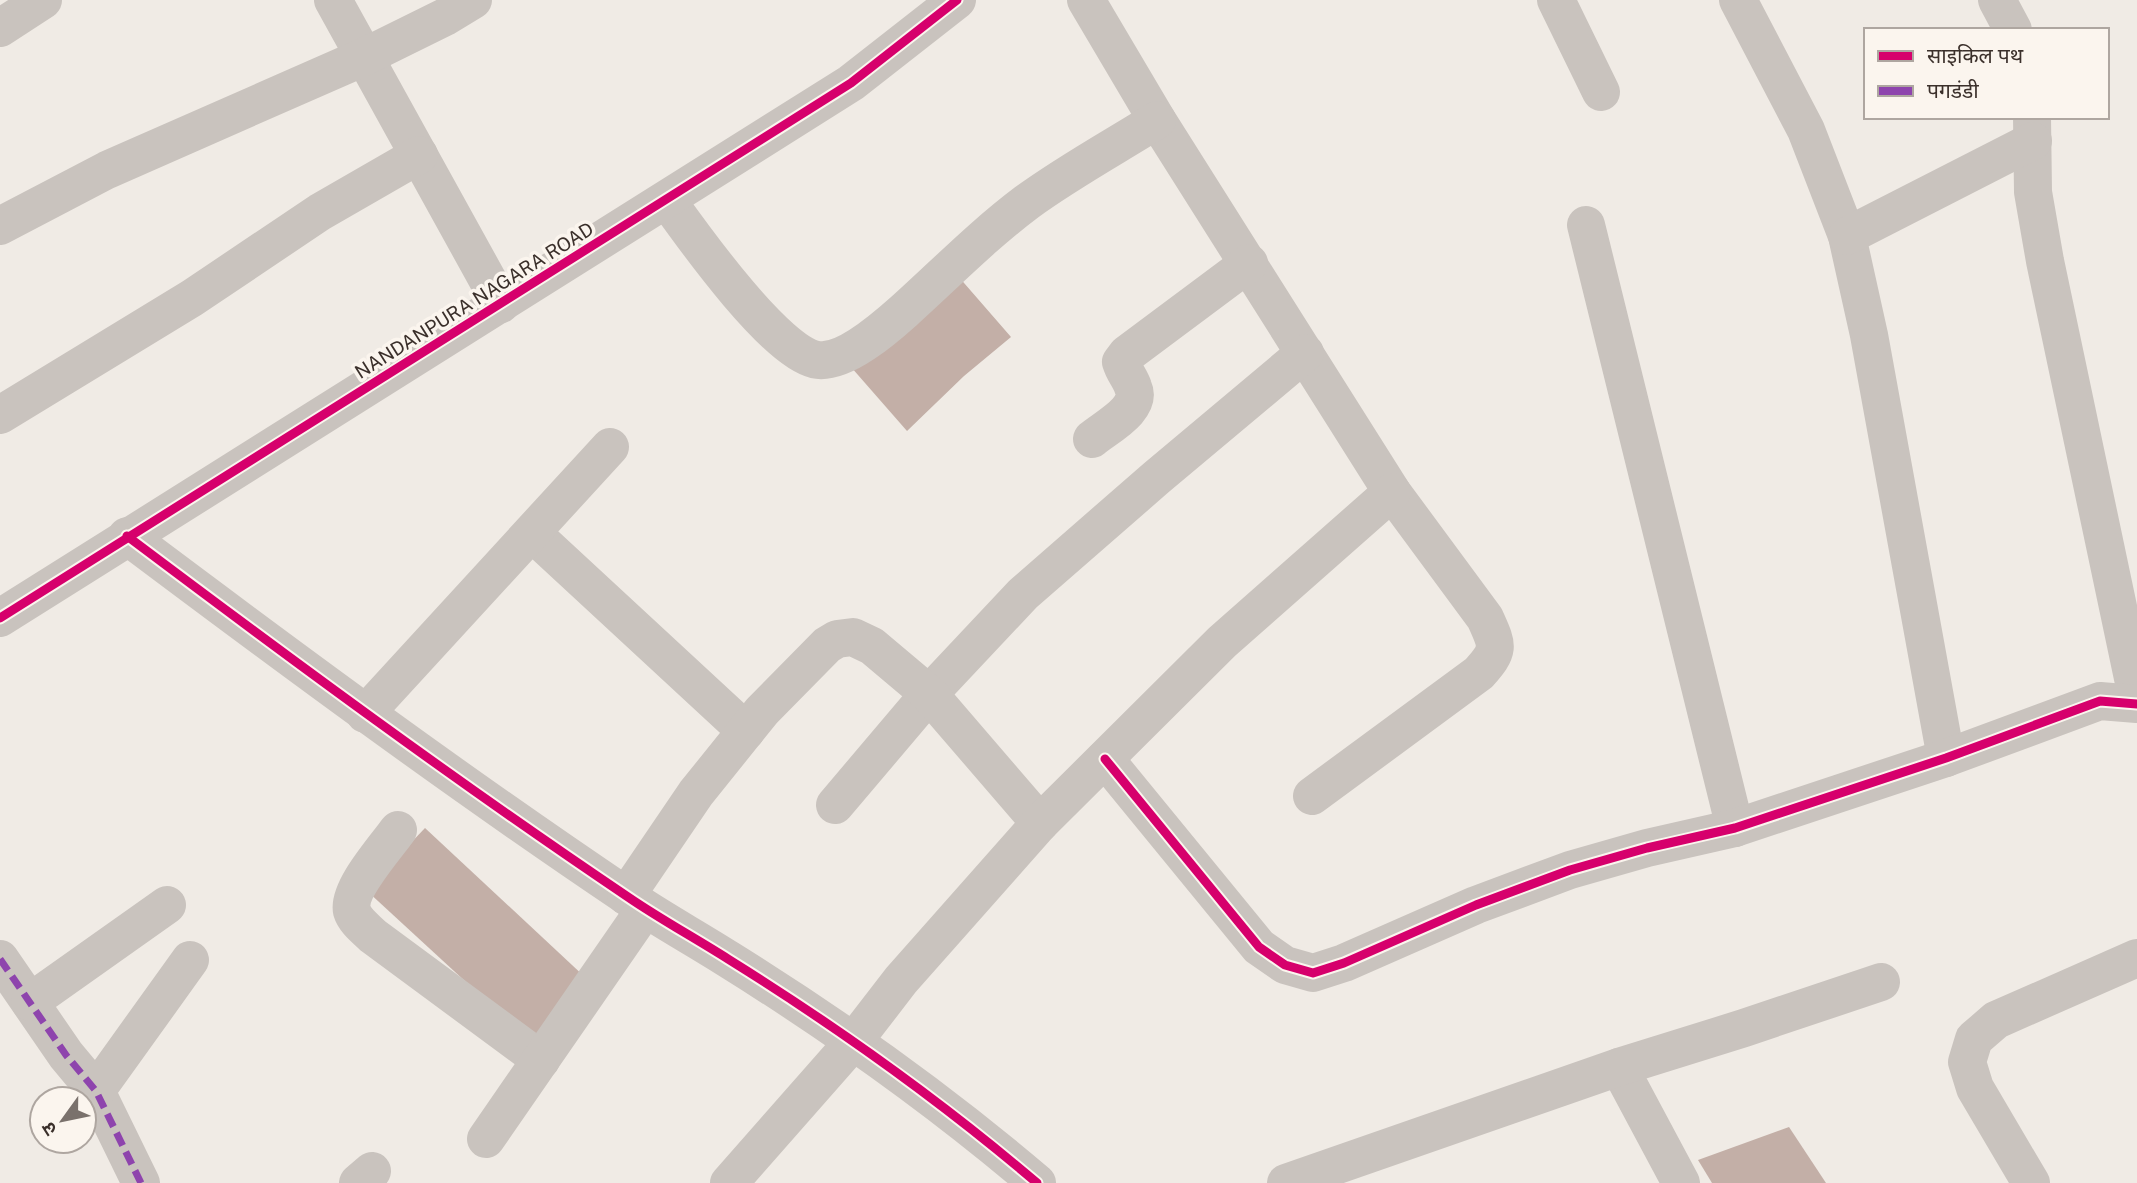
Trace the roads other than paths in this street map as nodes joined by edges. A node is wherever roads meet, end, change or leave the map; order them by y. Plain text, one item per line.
1 (43, 0) edge
2 (333, 0) edge
3 (473, 0) edge
4 (957, 0) edge
5 (1086, 0) edge
6 (1556, 0) edge
7 (1738, 0) edge
8 (1997, 0) edge
9 (1, 25) edge
10 (2012, 28) edge
11 (364, 57) junction
12 (1601, 92) dead end
13 (1157, 120) junction
14 (2032, 129) edge
15 (419, 155) junction
16 (667, 200) junction
17 (1586, 225) dead end
18 (0, 226) edge
19 (1847, 236) junction
20 (1248, 264) junction
21 (501, 304) junction
22 (1305, 354) junction
23 (0, 415) edge
24 (1092, 439) dead end
25 (610, 447) dead end
26 (1392, 492) junction
27 (532, 533) junction
28 (127, 536) junction
29 (0, 618) edge
30 (929, 694) junction
31 (2137, 696) edge
32 (2137, 704) edge
33 (365, 714) junction
34 (746, 731) junction
35 (1946, 758) junction
36 (1105, 759) junction
37 (1312, 796) dead end
38 (835, 805) dead end
39 (1040, 823) junction
40 (1735, 828) junction
41 (398, 830) dead end
42 (636, 903) junction
43 (166, 905) dead end
44 (2137, 958) edge
45 (0, 959) edge
46 (190, 960) dead end
47 (1881, 982) dead end
48 (30, 1002) junction
49 (854, 1041) junction
50 (541, 1060) junction
51 (1619, 1067) junction
52 (91, 1085) edge
53 (98, 1088) edge
54 (98, 1095) edge
55 (486, 1139) dead end
56 (1016, 1176) edge
57 (2020, 1180) edge
58 (141, 1183) edge
59 (729, 1183) edge
60 (1286, 1183) edge
61 (1681, 1183) edge

1 - 9 street
2 - 11 street
3 - 11 street
4 - 16 street, NANDANPURA NAGARA ROAD
5 - 13 street
6 - 12 street
7 - 19 street
8 - 10 street
11 - 15 street
11 - 18 street
13 - 16 street
13 - 20 street
14 - 19 street
14 - 31 street
15 - 21 street
15 - 23 street
16 - 21 street, NANDANPURA NAGARA ROAD
17 - 40 street
19 - 35 street
20 - 22 street
20 - 24 street
21 - 28 street, NANDANPURA NAGARA ROAD
22 - 26 street
22 - 30 street
25 - 27 street
26 - 36 street
26 - 37 street
27 - 33 street
27 - 34 street
28 - 29 street, NANDANPURA NAGARA ROAD
28 - 33 street
30 - 34 street
30 - 38 street
30 - 39 street
32 - 35 street
33 - 42 street
34 - 42 street
35 - 40 street
36 - 39 street
36 - 40 street
39 - 49 street
41 - 50 street
42 - 49 street
42 - 50 street
43 - 48 street
44 - 57 street
45 - 48 street
46 - 53 street
47 - 51 street
48 - 52 street
49 - 56 street
49 - 59 street
50 - 55 street
51 - 60 street
51 - 61 street
54 - 58 street

